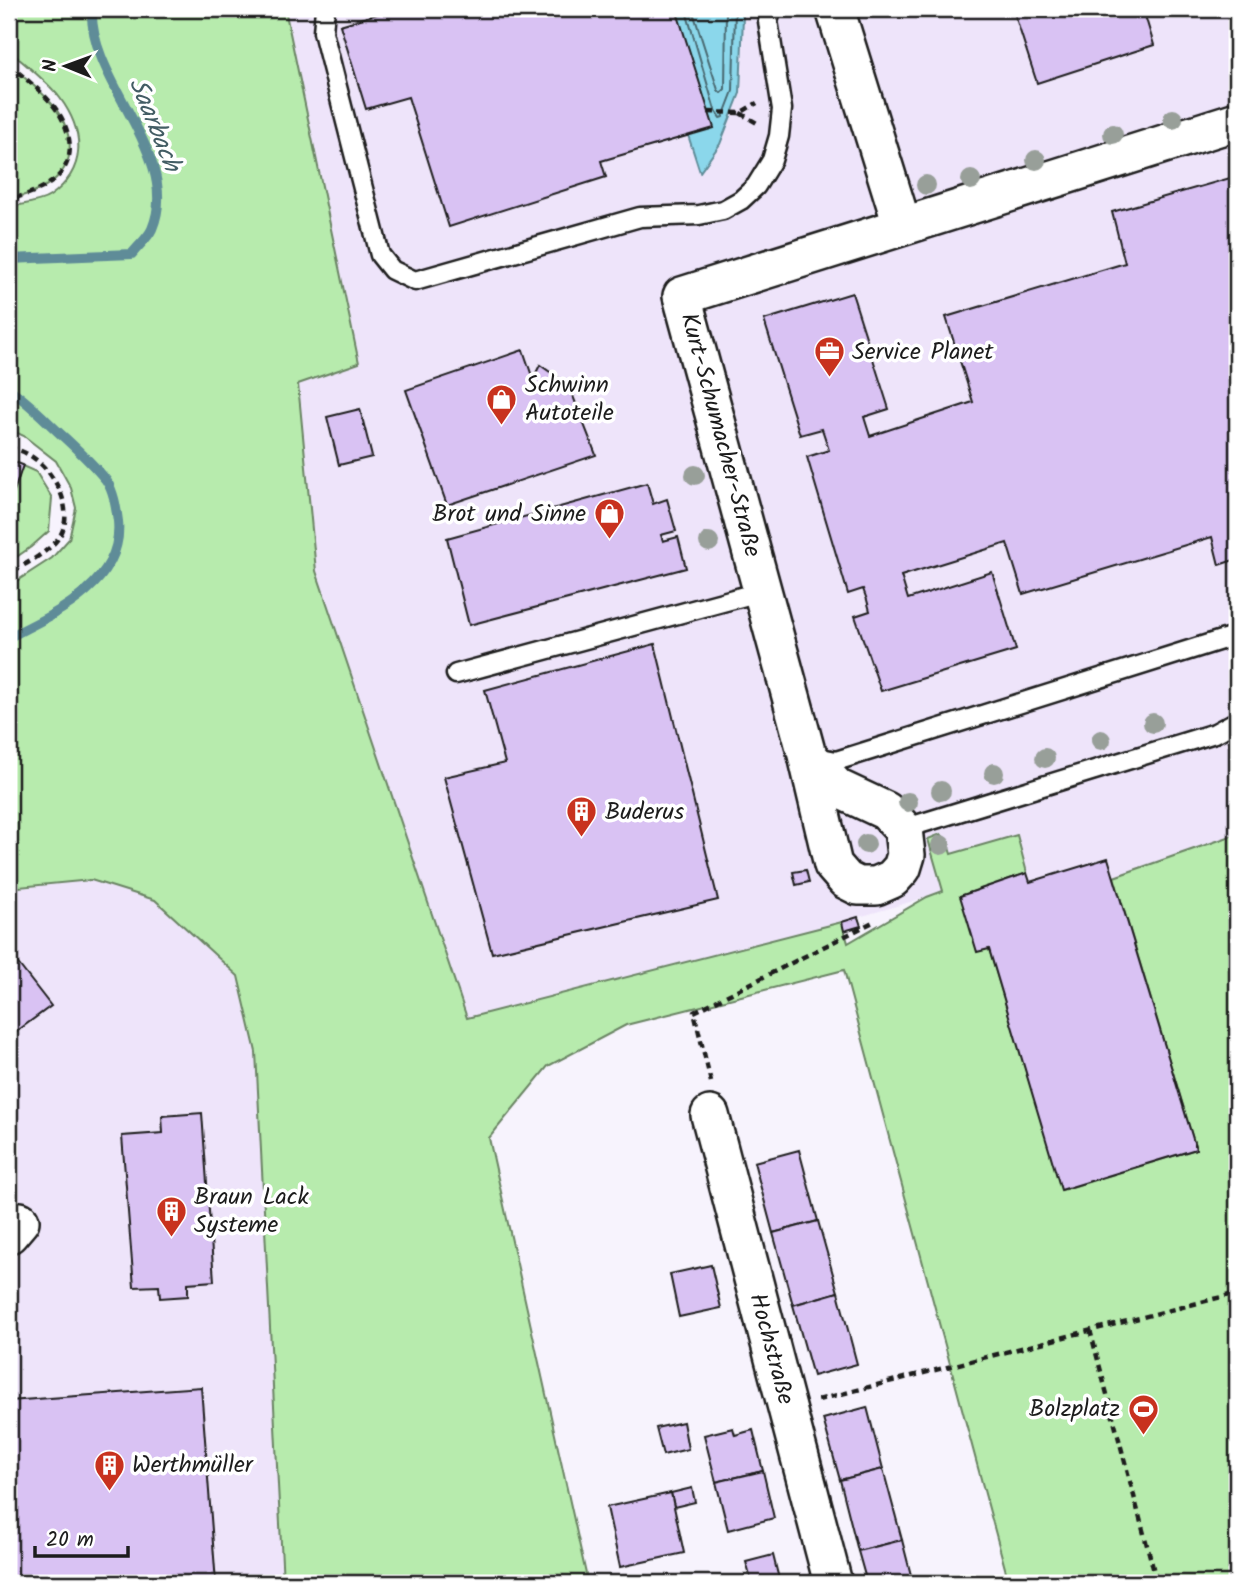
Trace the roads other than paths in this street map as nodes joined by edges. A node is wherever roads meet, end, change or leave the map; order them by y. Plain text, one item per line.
1 (326, 9) edge
2 (772, 9) edge
3 (835, 9) edge
4 (1237, 121) edge
5 (902, 225) junction
6 (762, 591) junction
7 (1237, 635) edge
8 (456, 674) dead end
9 (1237, 721) edge
10 (1215, 733) junction
11 (1237, 737) edge
12 (807, 755) junction
13 (903, 829) junction
14 (710, 1115) road end
15 (833, 1583) edge

1 - 2 lane
3 - 5 street
4 - 5 street, Kurt-Schumacher-Straße
5 - 6 street, Kurt-Schumacher-Straße
6 - 8 lane
6 - 12 street, Kurt-Schumacher-Straße
7 - 12 lane
9 - 10 lane
10 - 11 lane
10 - 13 lane
12 - 13 street, Kurt-Schumacher-Straße
12 - 13 street, Kurt-Schumacher-Straße
14 - 15 street, Hochstraße

